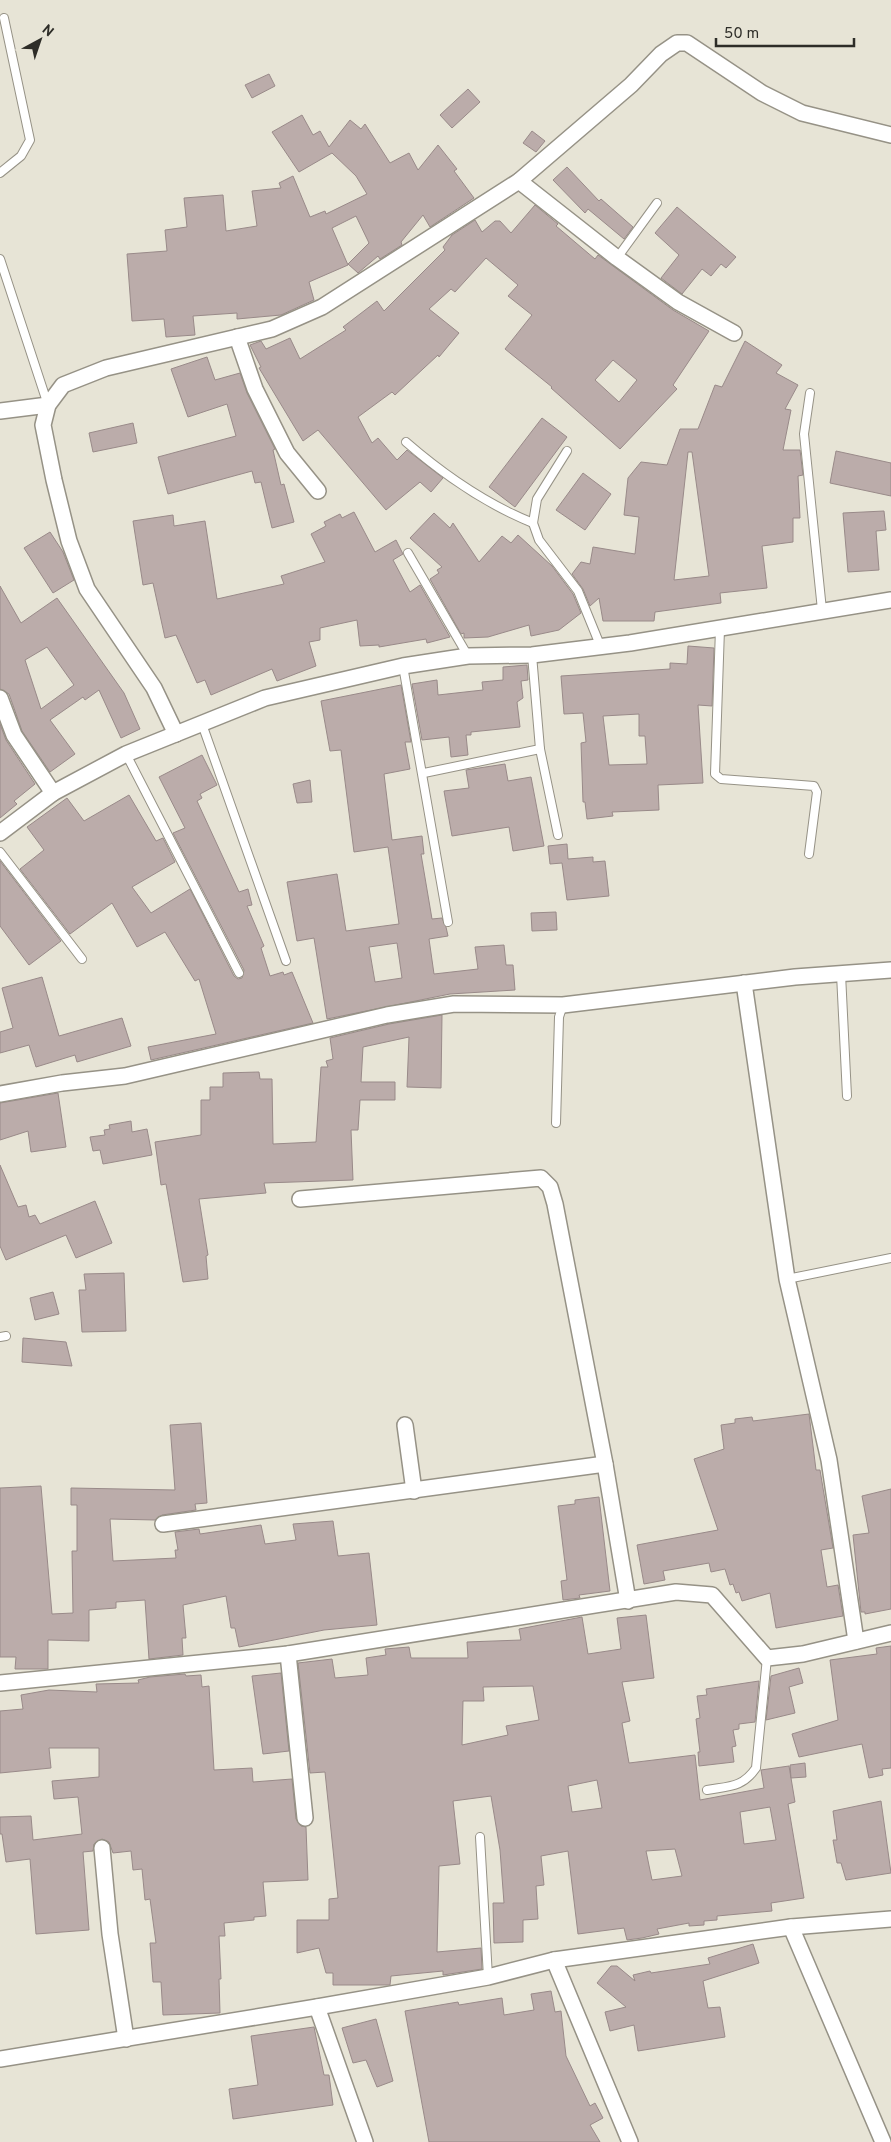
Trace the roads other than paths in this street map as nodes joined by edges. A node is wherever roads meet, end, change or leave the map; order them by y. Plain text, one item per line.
1 (4, 18) dead end
2 (891, 135) edge
3 (0, 172) edge
4 (519, 181) junction
5 (657, 203) dead end
6 (616, 258) junction
7 (0, 259) edge
8 (734, 333) dead end
9 (236, 337) junction
10 (810, 393) dead end
11 (48, 405) junction
12 (0, 411) edge
13 (406, 442) dead end
14 (567, 451) dead end
15 (318, 491) dead end
16 (533, 523) junction
17 (408, 553) dead end
18 (891, 600) edge
19 (822, 610) junction
20 (720, 629) junction
21 (600, 645) junction
22 (532, 655) junction
23 (468, 656) junction
24 (403, 666) junction
25 (0, 698) edge
26 (202, 724) junction
27 (176, 734) junction
28 (540, 749) junction
29 (126, 754) junction
30 (424, 773) junction
31 (53, 793) junction
32 (0, 833) edge
33 (558, 835) dead end
34 (0, 852) edge
35 (809, 854) dead end
36 (448, 922) dead end
37 (82, 959) dead end
38 (286, 961) dead end
39 (891, 970) edge
40 (238, 973) dead end
41 (841, 974) junction
42 (744, 983) junction
43 (563, 1005) junction
44 (0, 1094) edge
45 (847, 1096) dead end
46 (556, 1123) dead end
47 (300, 1199) dead end
48 (891, 1258) edge
49 (787, 1279) junction
50 (404, 1425) dead end
51 (605, 1464) junction
52 (414, 1491) junction
53 (163, 1524) dead end
54 (628, 1601) junction
55 (891, 1633) edge
56 (856, 1641) junction
57 (288, 1654) junction
58 (767, 1658) junction
59 (0, 1683) edge
60 (707, 1790) dead end
61 (305, 1818) dead end
62 (480, 1837) dead end
63 (102, 1848) dead end
64 (891, 1919) edge
65 (790, 1927) junction
66 (554, 1960) junction
67 (488, 1977) junction
68 (317, 2007) junction
69 (126, 2039) junction
70 (0, 2058) edge
71 (365, 2142) edge
72 (630, 2142) edge
73 (883, 2142) edge

1 - 3 lane
2 - 4 street
4 - 6 street
4 - 9 street
5 - 6 lane
6 - 8 street
7 - 11 lane
9 - 11 street
9 - 15 street
10 - 19 lane
11 - 12 street
11 - 27 street
13 - 16 lane
14 - 16 lane
16 - 21 lane
17 - 23 lane
18 - 19 street
19 - 20 street
20 - 21 street
20 - 35 lane
21 - 22 street
22 - 23 street
22 - 28 lane
23 - 24 street
24 - 26 street
24 - 30 lane
25 - 31 street
26 - 27 street
26 - 38 lane
27 - 29 street
28 - 30 lane
28 - 33 lane
29 - 31 street
29 - 40 lane
30 - 36 lane
31 - 32 street
34 - 37 lane
39 - 41 street
41 - 42 street
41 - 45 lane
42 - 43 street
42 - 49 street
43 - 44 street
43 - 46 lane
47 - 51 street
48 - 49 lane
49 - 56 street
50 - 52 street
51 - 52 street
51 - 54 street
52 - 53 street
54 - 57 street
54 - 58 street
55 - 56 street
56 - 58 street
57 - 59 street
57 - 61 street
58 - 60 lane
62 - 67 lane
63 - 69 street
64 - 65 street
65 - 66 street
65 - 73 street
66 - 67 street
66 - 72 street
67 - 68 street
68 - 69 street
68 - 71 street
69 - 70 street

